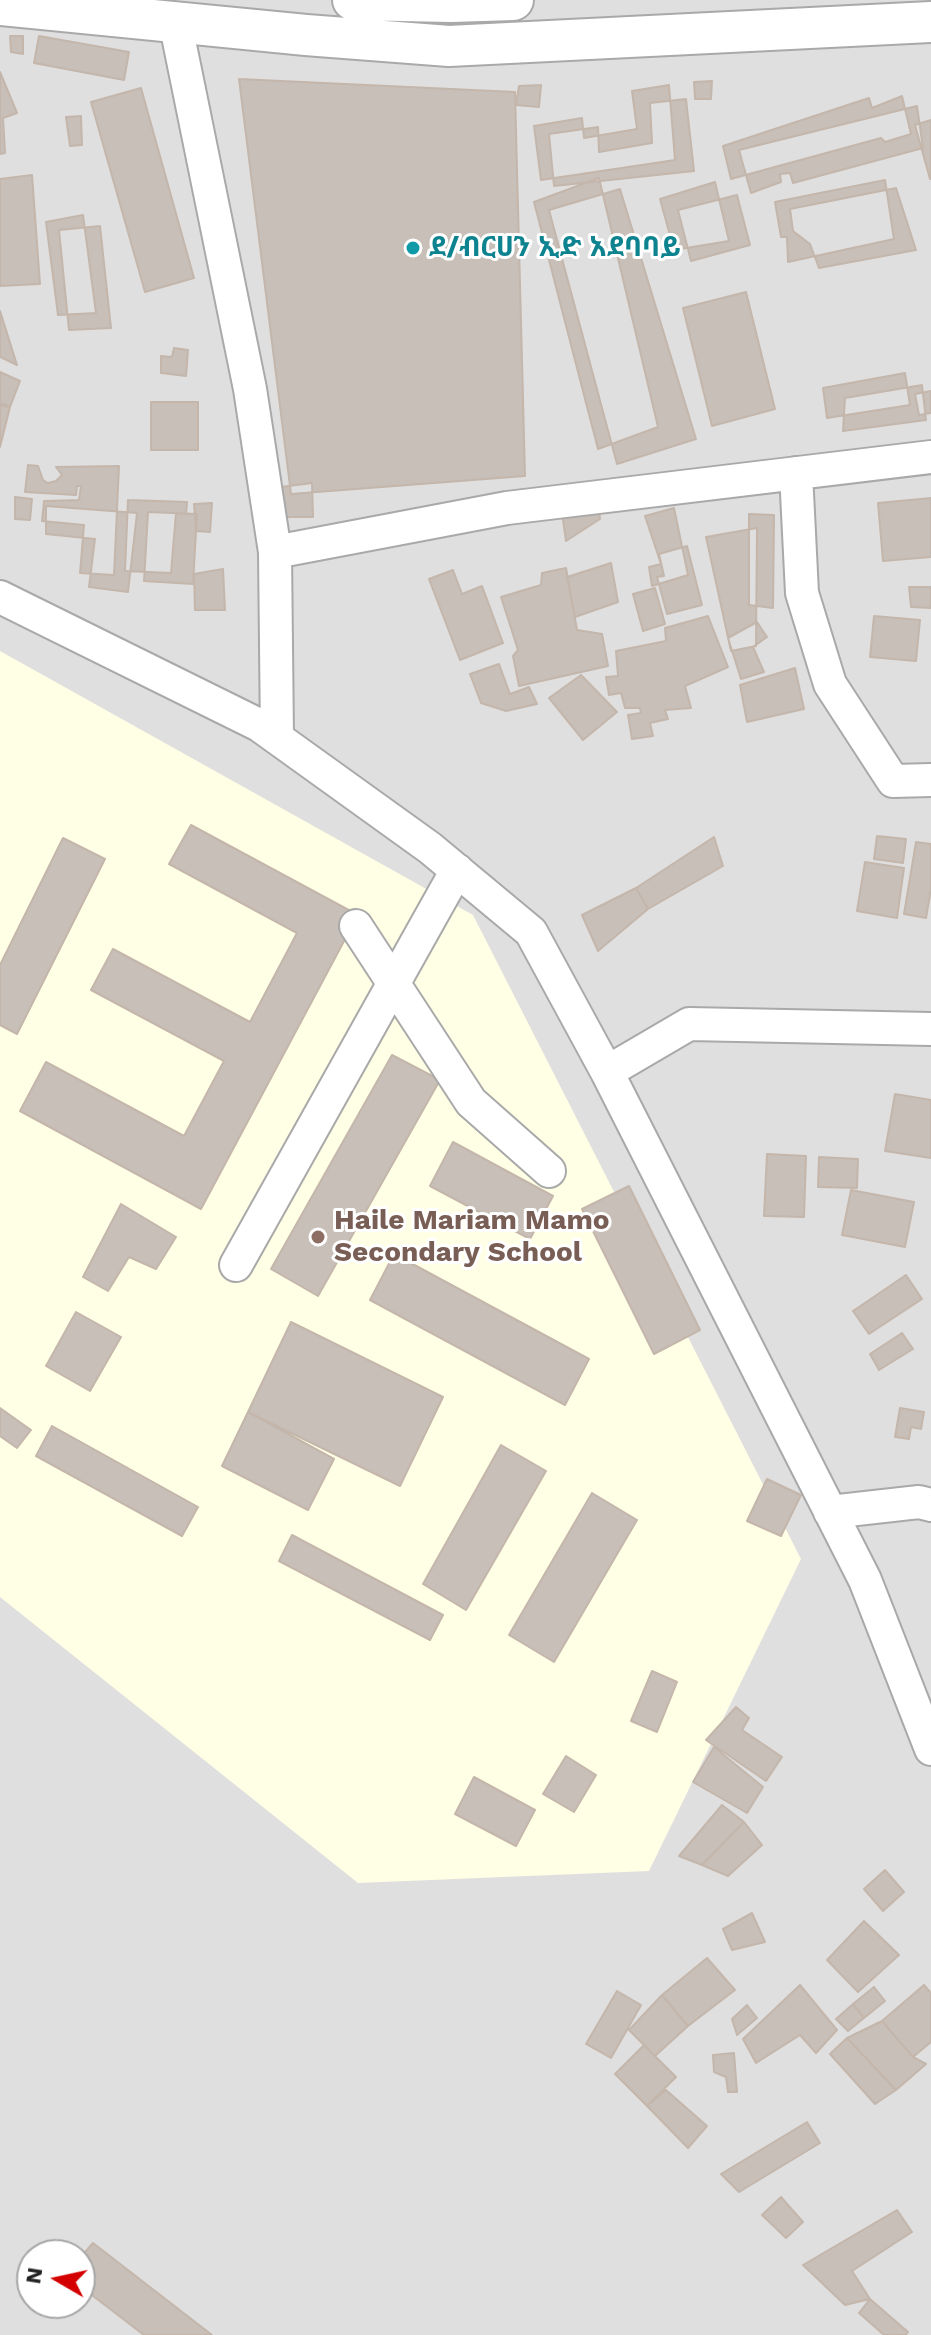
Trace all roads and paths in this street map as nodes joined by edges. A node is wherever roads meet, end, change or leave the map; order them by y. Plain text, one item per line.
1 (353, 0) edge
2 (513, 0) edge
3 (0, 5) edge
4 (175, 21) junction
5 (931, 22) edge
6 (931, 457) edge
7 (796, 473) junction
8 (275, 552) junction
9 (0, 597) edge
10 (277, 738) junction
11 (931, 780) edge
12 (457, 870) junction
13 (356, 926) dead end
14 (394, 984) junction
15 (931, 1029) edge
16 (607, 1072) junction
17 (549, 1171) dead end
18 (236, 1265) dead end
19 (931, 1505) edge
20 (830, 1512) junction
21 (931, 1749) edge

1 - 2 street
3 - 4 street
4 - 5 street
4 - 8 street
6 - 7 street
7 - 8 street
7 - 11 street
8 - 10 street
9 - 10 street
10 - 12 street
12 - 14 street
12 - 16 street
13 - 14 street
14 - 17 street
14 - 18 street
15 - 16 street
16 - 20 street
19 - 20 street
20 - 21 street

